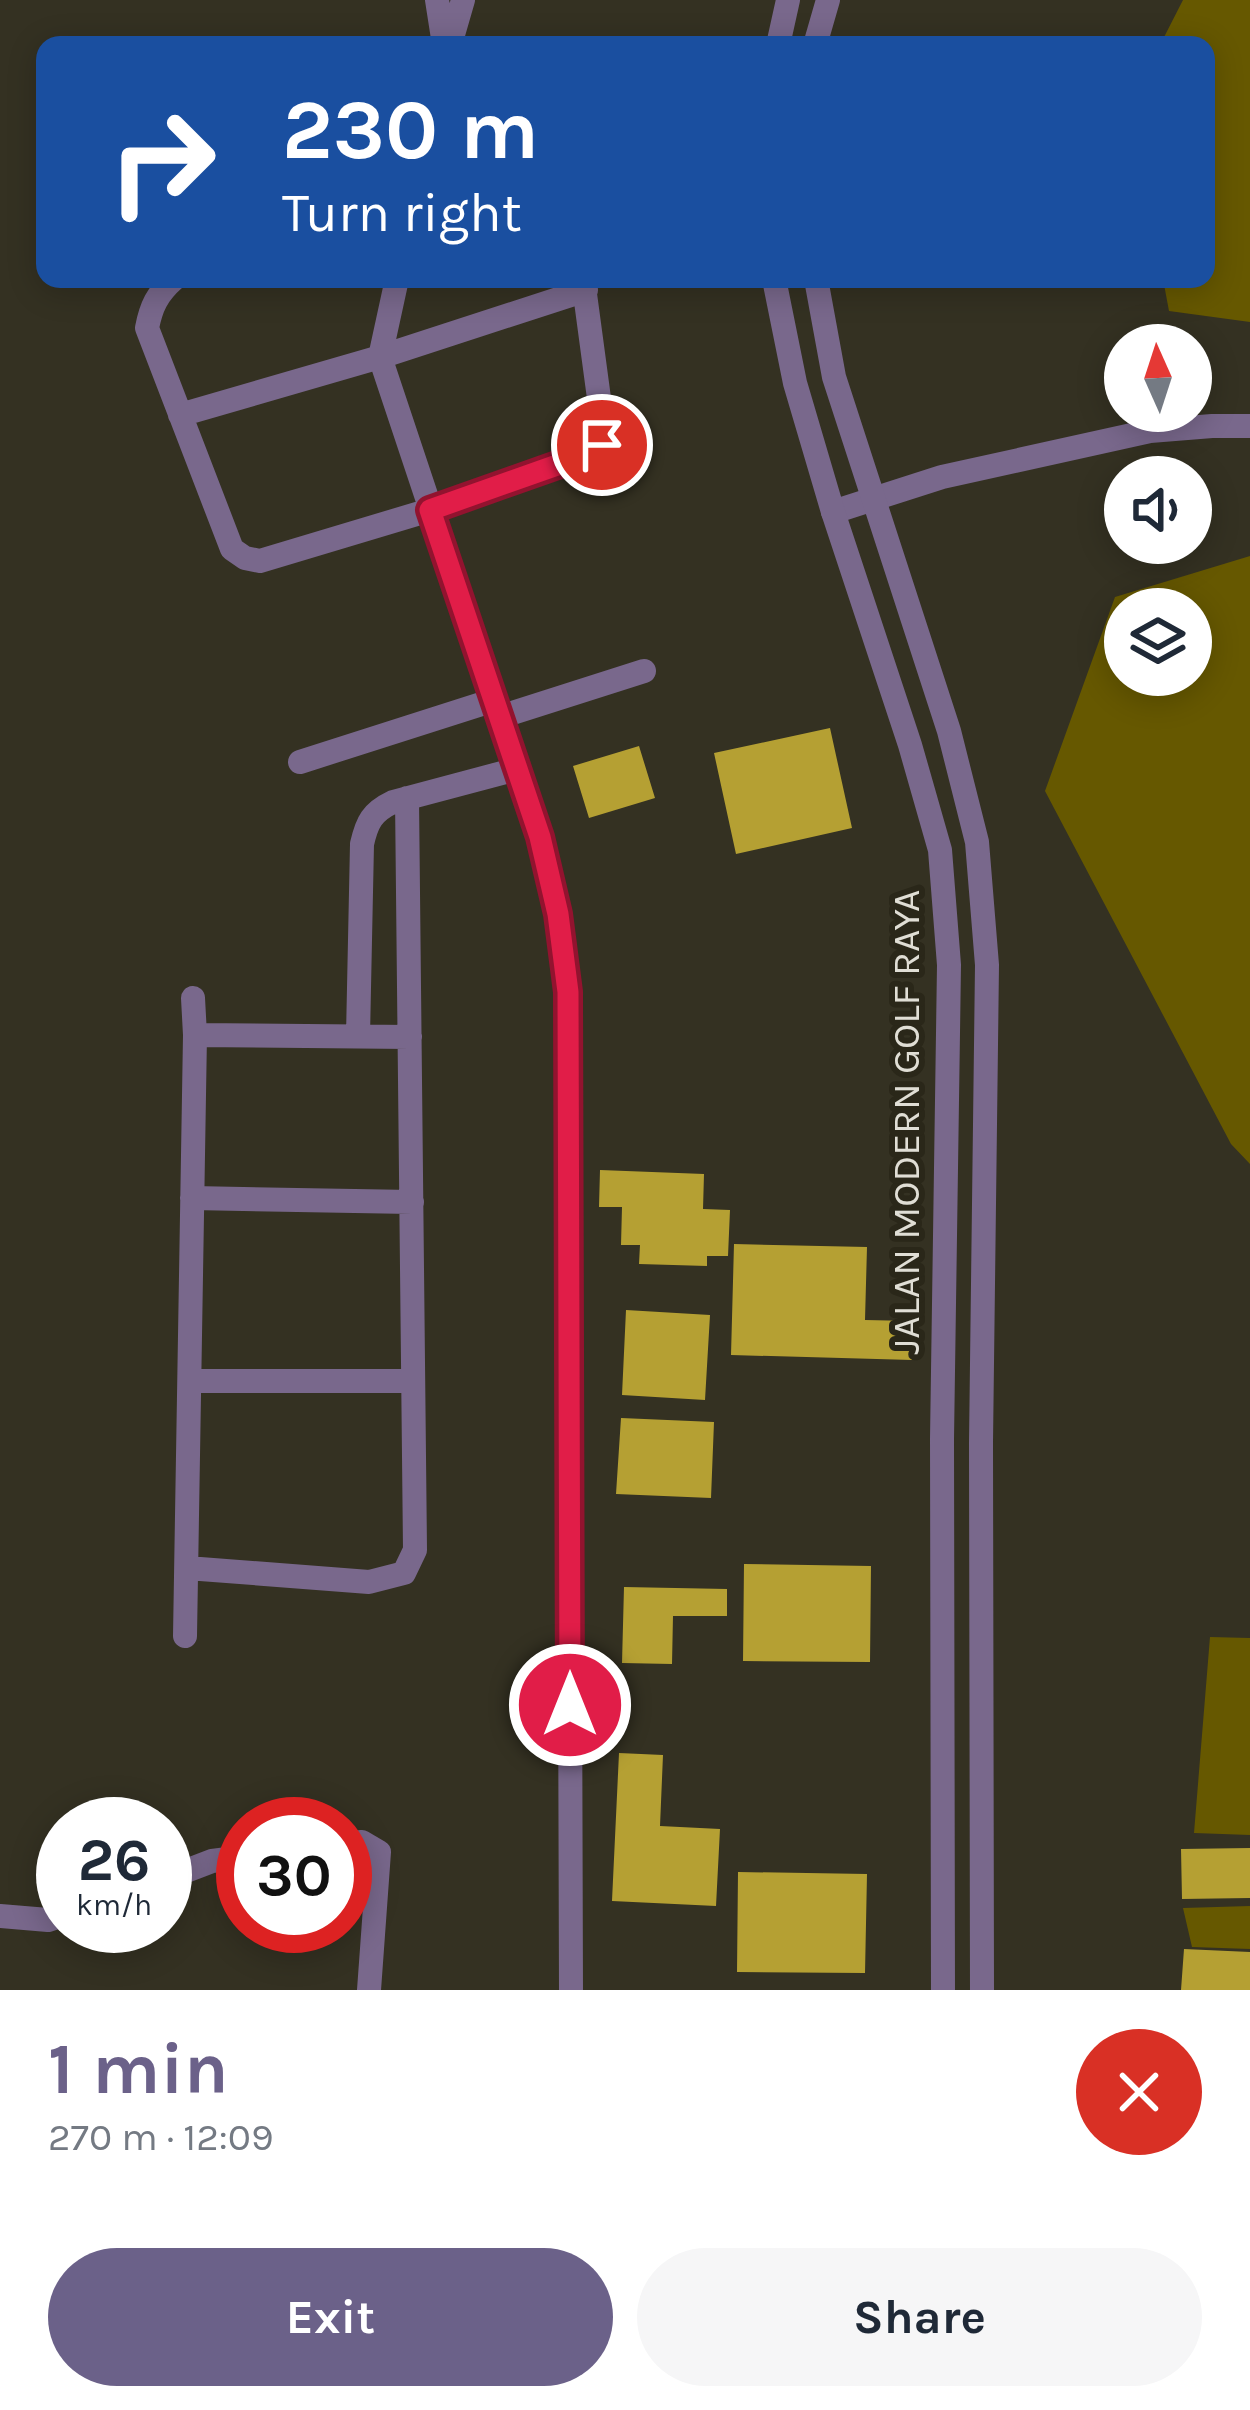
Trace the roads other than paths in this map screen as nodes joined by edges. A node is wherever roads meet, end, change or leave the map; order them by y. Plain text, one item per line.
1 (437, 0) edge
2 (463, 0) edge
3 (788, 0) edge
4 (828, 0) edge
5 (445, 36) edge
6 (450, 36) edge
7 (780, 36) edge
8 (818, 36) edge
9 (163, 288) edge
10 (396, 288) edge
11 (576, 288) edge
12 (584, 288) edge
13 (776, 288) edge
14 (818, 288) edge
15 (380, 357) junction
16 (180, 415) junction
17 (1250, 426) edge
18 (873, 498) junction
19 (430, 510) junction
20 (832, 512) junction
21 (644, 670) dead end
22 (497, 708) junction
23 (300, 762) dead end
24 (518, 769) junction
25 (407, 798) junction
26 (193, 998) dead end
27 (194, 1035) junction
28 (358, 1036) junction
29 (410, 1036) junction
30 (192, 1198) junction
31 (412, 1202) junction
32 (191, 1381) junction
33 (412, 1381) junction
34 (187, 1568) junction
35 (185, 1636) dead end
36 (372, 1848) edge
37 (0, 1916) edge
38 (36, 1919) edge
39 (372, 1949) edge
40 (372, 1953) edge
41 (369, 1990) edge
42 (571, 1990) edge
43 (943, 1990) edge
44 (982, 1990) edge

1 - 5 street
2 - 6 street
3 - 7 street
4 - 8 street
9 - 16 street
10 - 15 street
11 - 15 street
12 - 19 street
13 - 20 street, JALAN MODERN GOLF RAYA
14 - 18 street, JALAN MODERN GOLF RAYA
15 - 16 street
15 - 19 street
16 - 19 street
17 - 18 street
18 - 20 street
18 - 44 street, JALAN MODERN GOLF RAYA
19 - 22 street
20 - 43 street, JALAN MODERN GOLF RAYA
21 - 22 street
22 - 23 street
22 - 24 street
24 - 25 street
24 - 42 street
25 - 28 street
25 - 29 street
26 - 27 street
27 - 28 street
27 - 30 street
28 - 29 street
29 - 31 street
30 - 31 street
30 - 32 street
31 - 33 street
32 - 33 street
32 - 34 street
33 - 34 street
34 - 35 street
36 - 39 street
37 - 38 street
40 - 41 street

